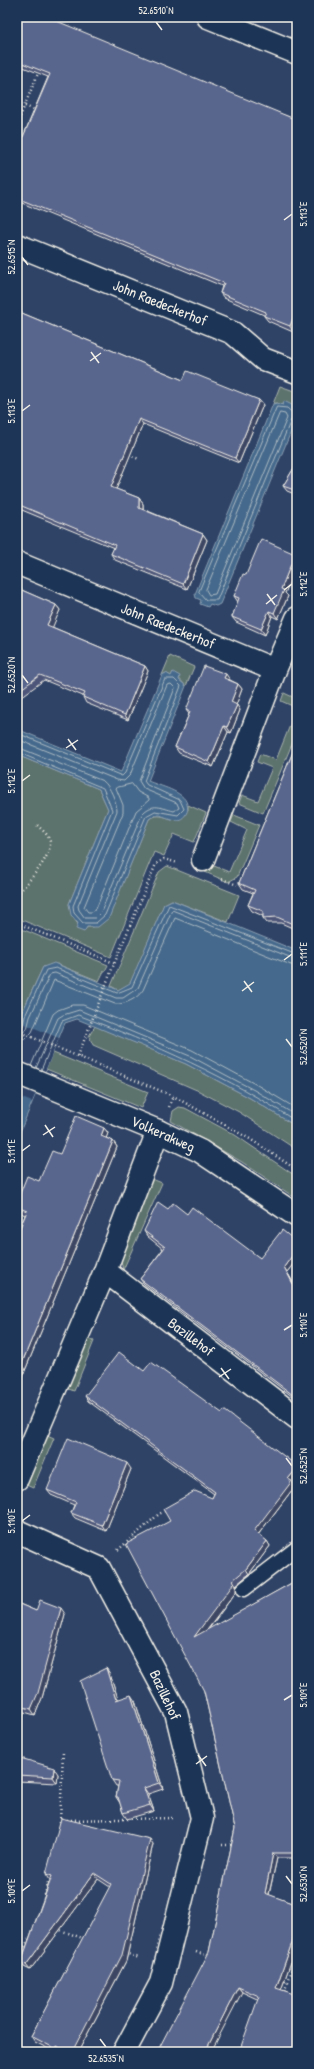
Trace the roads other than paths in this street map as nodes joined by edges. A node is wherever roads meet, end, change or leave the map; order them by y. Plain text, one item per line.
1 (208, 17) edge
2 (297, 54) edge
3 (17, 245) edge
4 (297, 372) edge
5 (17, 563) edge
6 (297, 618) edge
7 (275, 670) junction
8 (194, 862) road end
9 (17, 1073) edge
10 (158, 1131) junction
11 (297, 1216) edge
12 (104, 1271) junction
13 (297, 1418) edge
14 (17, 1479) edge
15 (17, 1531) edge
16 (297, 1548) edge
17 (244, 1589) dead end
18 (124, 2052) edge

1 - 2 street
3 - 4 street, John Raedeckerhof
5 - 7 street, John Raedeckerhof
6 - 7 street
7 - 8 street
9 - 10 street, Volkerakweg
10 - 11 street, Volkerakweg
10 - 12 street
12 - 13 street, Bazillehof
12 - 14 street
15 - 18 street, Bazillehof
16 - 17 lane

